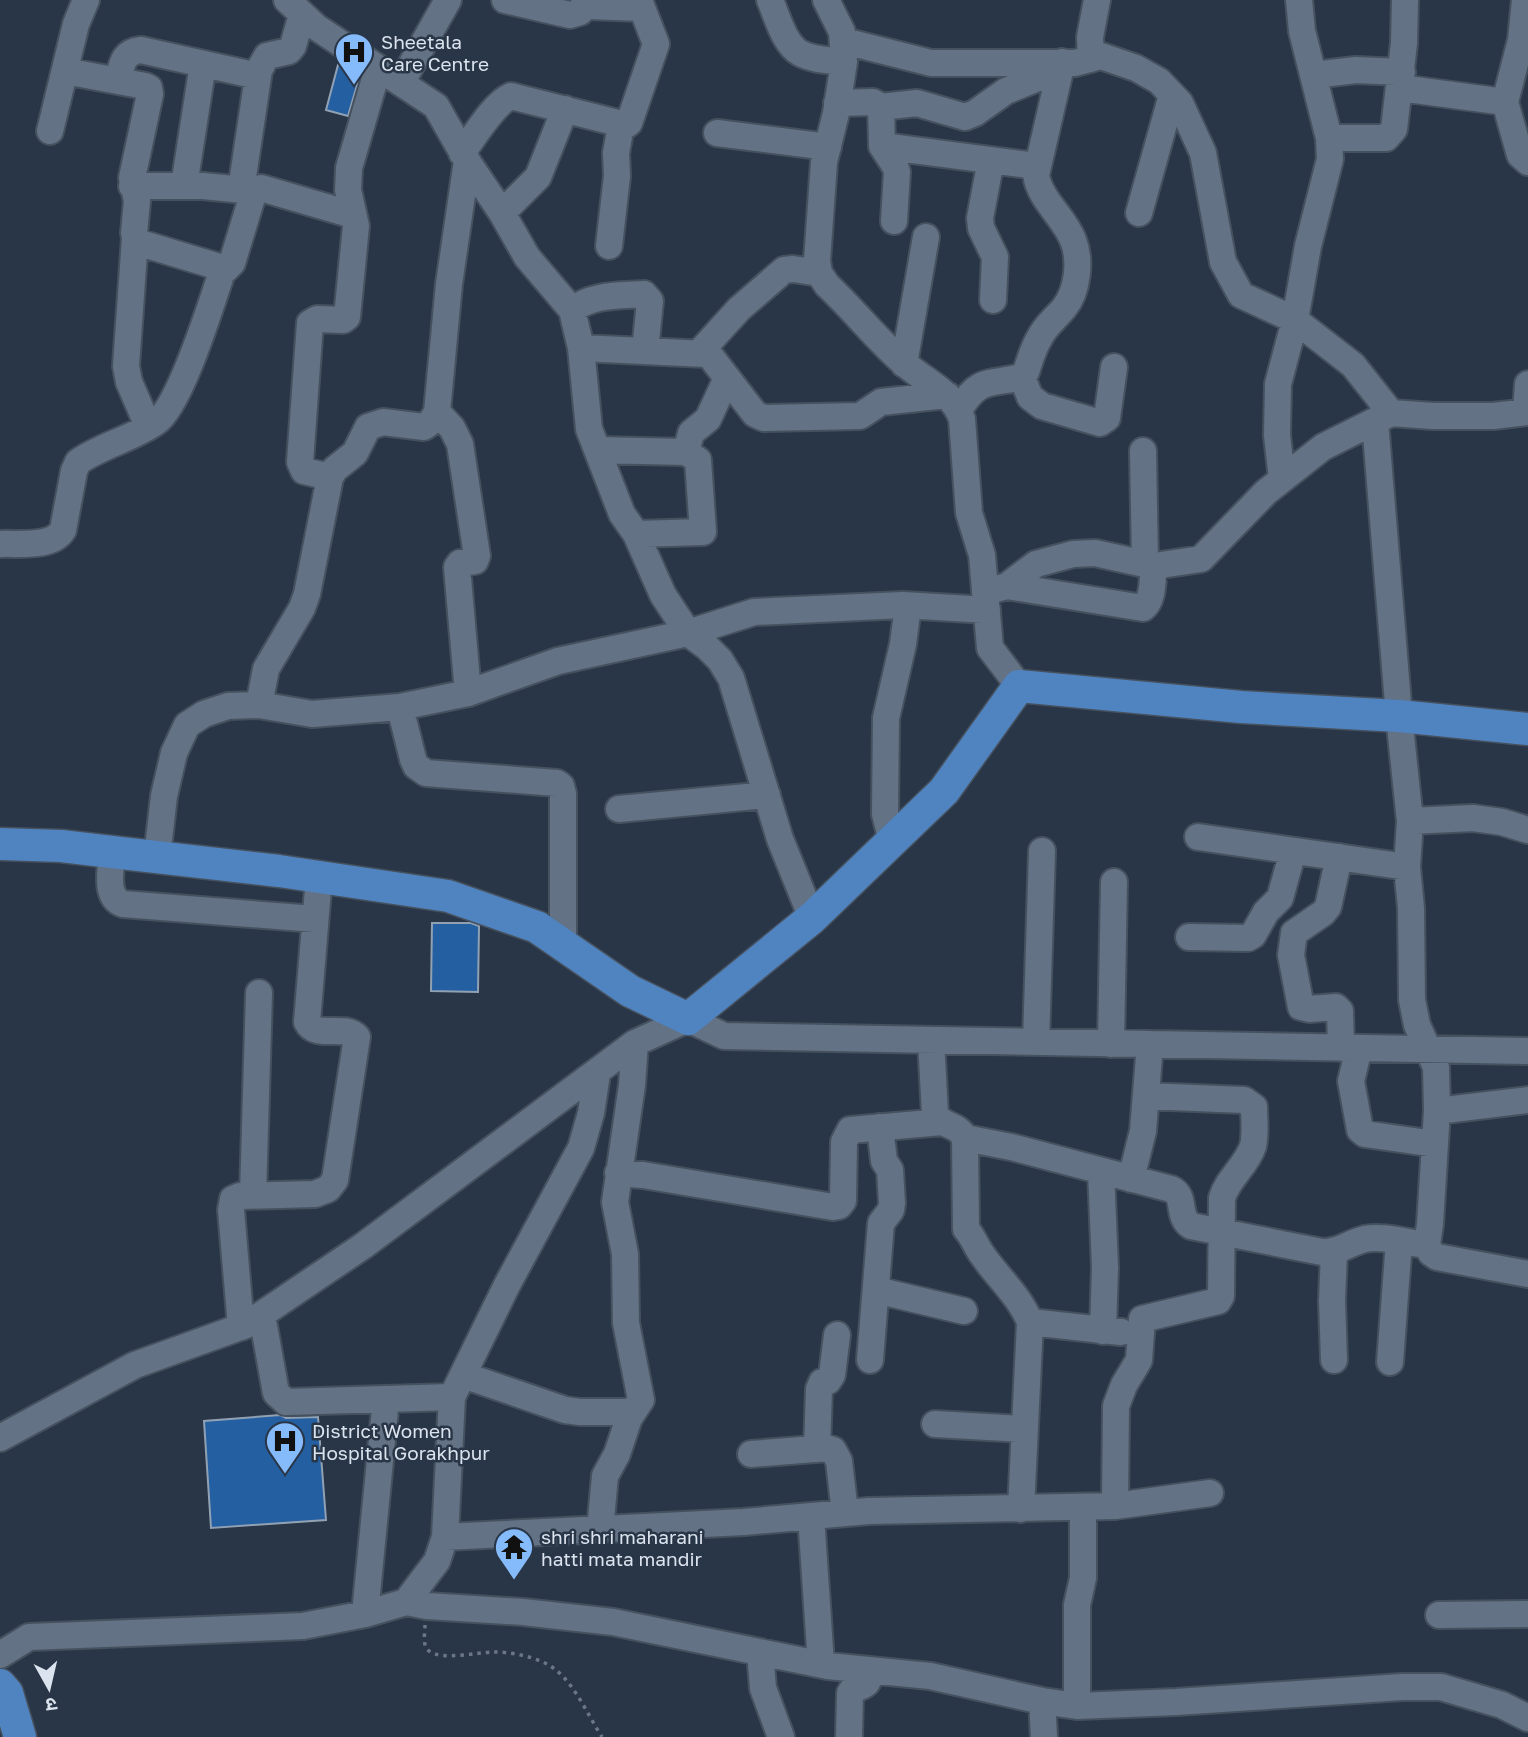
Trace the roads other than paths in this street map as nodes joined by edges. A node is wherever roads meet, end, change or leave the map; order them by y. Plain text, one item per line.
1 (86, 0) edge
2 (448, 0) edge
3 (505, 0) edge
4 (770, 0) edge
5 (826, 0) edge
6 (1097, 0) edge
7 (1299, 0) edge
8 (1405, 0) edge
9 (1525, 0) edge
10 (640, 4) edge
11 (295, 7) edge
12 (844, 51) junction
13 (1091, 59) junction
14 (1062, 62) junction
15 (202, 64) junction
16 (378, 68) junction
17 (65, 71) junction
18 (1313, 75) junction
19 (258, 76) junction
20 (1401, 80) junction
21 (118, 81) junction
22 (401, 83) junction
23 (1172, 94) junction
24 (1505, 102) junction
25 (838, 103) junction
26 (881, 107) junction
27 (565, 109) junction
28 (621, 125) junction
29 (50, 131) dead end
30 (717, 133) dead end
31 (1329, 138) junction
32 (883, 146) junction
33 (828, 147) junction
34 (465, 157) junction
35 (991, 160) junction
36 (1528, 162) edge
37 (1037, 166) junction
38 (132, 186) junction
39 (184, 186) junction
40 (247, 190) junction
41 (502, 213) junction
42 (1139, 213) dead end
43 (353, 215) junction
44 (894, 220) dead end
45 (926, 237) dead end
46 (135, 238) junction
47 (609, 246) dead end
48 (223, 269) junction
49 (819, 273) junction
50 (993, 300) dead end
51 (572, 310) junction
52 (1295, 320) junction
53 (581, 348) junction
54 (645, 351) junction
55 (699, 353) junction
56 (904, 364) junction
57 (1114, 367) dead end
58 (727, 377) junction
59 (1022, 377) junction
60 (1528, 384) edge
61 (953, 403) junction
62 (437, 412) junction
63 (1527, 412) edge
64 (1383, 417) junction
65 (148, 426) junction
66 (597, 450) junction
67 (1143, 451) dead end
68 (686, 452) junction
69 (330, 477) junction
70 (1282, 479) junction
71 (636, 534) junction
72 (0, 544) edge
73 (1150, 565) junction
74 (993, 596) junction
75 (908, 606) junction
76 (688, 634) junction
77 (1019, 686) junction
78 (468, 693) junction
79 (259, 705) junction
80 (400, 707) junction
81 (1399, 716) junction
82 (1528, 729) edge
83 (767, 795) junction
84 (619, 809) dead end
85 (1410, 821) junction
86 (1528, 830) edge
87 (1198, 837) dead end
88 (892, 841) junction
89 (0, 844) edge
90 (1042, 850) dead end
91 (1293, 850) junction
92 (112, 852) junction
93 (157, 857) junction
94 (1339, 857) junction
95 (1407, 867) junction
96 (319, 877) junction
97 (1114, 882) dead end
98 (812, 918) junction
99 (315, 919) junction
100 (1189, 937) dead end
101 (564, 945) junction
102 (259, 993) dead end
103 (688, 1019) junction
104 (930, 1040) junction
105 (1036, 1042) junction
106 (635, 1043) junction
107 (1111, 1044) junction
108 (1150, 1044) junction
109 (1350, 1048) junction
110 (1429, 1049) junction
111 (1528, 1051) edge
112 (597, 1074) junction
113 (1146, 1096) junction
114 (1528, 1100) edge
115 (1437, 1111) junction
116 (942, 1122) junction
117 (880, 1127) junction
118 (965, 1138) junction
119 (1435, 1144) junction
120 (1101, 1171) junction
121 (618, 1172) junction
122 (1131, 1179) junction
123 (253, 1195) junction
124 (1220, 1232) junction
125 (1399, 1241) junction
126 (1427, 1245) junction
127 (1335, 1252) junction
128 (1528, 1274) edge
129 (876, 1290) junction
130 (964, 1311) dead end
131 (251, 1321) junction
132 (1030, 1322) junction
133 (1103, 1331) junction
134 (1140, 1334) junction
135 (837, 1335) dead end
136 (870, 1360) dead end
137 (1334, 1360) dead end
138 (1390, 1362) dead end
139 (458, 1386) junction
140 (386, 1399) junction
141 (634, 1412) junction
142 (935, 1424) dead end
143 (1024, 1429) junction
144 (0, 1438) edge
145 (817, 1448) junction
146 (751, 1454) dead end
147 (1210, 1493) dead end
148 (1115, 1506) junction
149 (1083, 1507) junction
150 (1021, 1509) junction
151 (845, 1513) junction
152 (811, 1516) junction
153 (600, 1530) junction
154 (444, 1536) junction
155 (416, 1604) junction
156 (365, 1614) junction
157 (1528, 1614) edge
158 (1439, 1615) dead end
159 (760, 1652) junction
160 (0, 1656) edge
161 (821, 1664) junction
162 (870, 1670) junction
163 (0, 1685) edge
164 (1042, 1701) junction
165 (1077, 1706) junction
166 (1528, 1718) edge
167 (0, 1726) edge
168 (4, 1737) edge
169 (20, 1737) edge
170 (781, 1737) edge
171 (849, 1737) edge
172 (1044, 1737) edge

1 - 17 street
2 - 22 street
3 - 10 street
4 - 12 street
5 - 12 street
6 - 13 street
7 - 18 street
8 - 20 street
9 - 24 street
10 - 28 street
11 - 16 street
11 - 19 street
12 - 14 street
12 - 25 street
13 - 14 street
13 - 23 street
14 - 26 street
14 - 37 street
15 - 19 street
15 - 21 street
15 - 39 street
16 - 22 street
16 - 43 street
17 - 21 street
17 - 29 street
18 - 20 street
18 - 31 street
19 - 40 street
20 - 24 street
20 - 31 street
21 - 38 street
22 - 34 street
23 - 42 street
23 - 52 street
24 - 36 street
25 - 26 street
25 - 33 street
26 - 32 street
27 - 28 street
27 - 34 street
27 - 41 street
28 - 47 street
30 - 33 street
31 - 52 street
32 - 35 street
32 - 44 street
33 - 49 street
34 - 41 street
34 - 62 street
35 - 37 street
35 - 50 street
37 - 59 street
38 - 39 street
38 - 46 street
39 - 40 street
40 - 43 street
40 - 48 street
41 - 51 street
43 - 69 street
45 - 56 street
46 - 48 street
46 - 65 street
48 - 65 street
49 - 55 street
49 - 56 street
51 - 53 street
51 - 54 street
52 - 64 street
52 - 70 street
53 - 54 street
53 - 66 street
54 - 55 street
55 - 58 street
56 - 61 street
57 - 59 street
58 - 61 street
58 - 68 street
59 - 61 street
60 - 63 street
61 - 74 street
62 - 69 street
62 - 78 street
63 - 64 street
64 - 70 street
64 - 81 street
65 - 72 street
66 - 68 street
66 - 71 street
67 - 73 street
68 - 71 street
69 - 79 street
70 - 73 street
71 - 76 street
73 - 74 street
73 - 74 street
74 - 75 street
74 - 77 street
75 - 76 street
75 - 88 street
76 - 78 street
76 - 83 street
77 - 81 main road
77 - 88 main road
78 - 80 street
79 - 80 street
79 - 93 street
80 - 101 street
81 - 82 main road
81 - 85 street
83 - 84 street
83 - 98 street
85 - 86 street
85 - 95 street
87 - 91 street
88 - 98 main road
89 - 92 main road
90 - 105 street
91 - 94 street
91 - 100 street
92 - 93 main road
92 - 99 street
93 - 96 main road
94 - 95 street
94 - 109 street
95 - 110 street
96 - 99 street
96 - 101 main road
97 - 107 street
98 - 103 main road
99 - 123 street
101 - 103 main road
102 - 123 street
103 - 104 street
103 - 106 street
104 - 105 street
104 - 116 street
105 - 107 street
106 - 112 street
106 - 121 street
107 - 108 street
108 - 109 street
108 - 113 street
109 - 110 street
109 - 119 street
110 - 111 street
110 - 115 street
112 - 131 street
112 - 139 street
113 - 122 street
113 - 124 street
114 - 115 street
115 - 119 street
116 - 117 street
116 - 118 street
117 - 121 street
117 - 129 street
118 - 120 street
118 - 132 street
119 - 126 street
120 - 122 street
120 - 133 street
121 - 141 street
122 - 124 street
123 - 131 street
124 - 127 street
124 - 134 street
125 - 126 street
125 - 127 street
125 - 138 street
126 - 128 street
127 - 137 street
129 - 130 street
129 - 136 street
131 - 140 street
131 - 144 street
132 - 133 street
132 - 143 street
133 - 134 street
134 - 148 street
135 - 145 street
139 - 140 street
139 - 141 street
139 - 154 street
140 - 156 street
141 - 153 street
142 - 143 street
143 - 150 street
145 - 146 street
145 - 151 street
147 - 148 street
148 - 149 street
149 - 150 street
149 - 165 street
150 - 151 street
151 - 152 street
152 - 153 street
152 - 161 street
153 - 154 street
154 - 155 street
155 - 156 street
155 - 159 street
156 - 160 street
157 - 158 street
159 - 161 street
159 - 170 street
161 - 162 street
162 - 164 street
162 - 171 street
163 - 169 main road
164 - 165 street
164 - 172 street
165 - 166 street
167 - 168 main road

